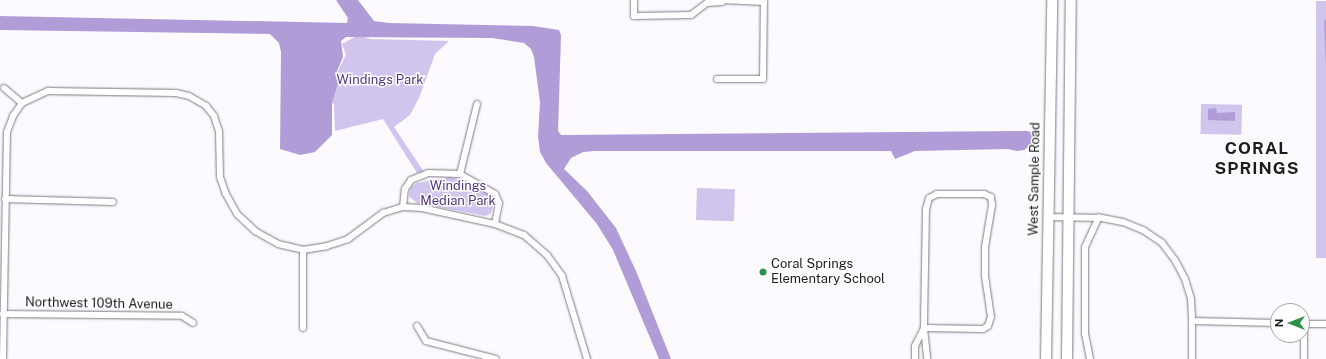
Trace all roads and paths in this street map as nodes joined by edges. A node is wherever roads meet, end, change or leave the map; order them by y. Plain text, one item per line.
1 (634, 0) edge
2 (1052, 0) edge
3 (1071, 0) edge
4 (722, 1) edge
5 (717, 79) dead end
6 (4, 88) dead end
7 (22, 103) junction
8 (477, 104) dead end
9 (460, 174) junction
10 (5, 199) junction
11 (113, 202) dead end
12 (403, 206) junction
13 (1048, 217) junction
14 (1069, 217) junction
15 (1099, 218) junction
16 (495, 224) junction
17 (303, 250) junction
18 (3, 314) junction
19 (1192, 321) junction
20 (193, 323) dead end
21 (1270, 323) edge
22 (1310, 324) edge
23 (1326, 324) edge
24 (416, 326) dead end
25 (303, 328) dead end
26 (924, 328) junction
27 (1304, 343) edge
28 (3, 359) edge
29 (496, 359) edge
30 (586, 359) edge
31 (914, 359) edge
32 (926, 359) edge
33 (1046, 359) edge
34 (1067, 359) edge
35 (1090, 359) edge
36 (1192, 359) edge
37 (1304, 359) edge

1 - 4 street
2 - 13 main road, West Sample Road
3 - 14 main road
4 - 5 street
6 - 7 street
7 - 10 street
7 - 17 street
8 - 9 street
9 - 12 street
9 - 16 street
10 - 11 street
10 - 18 street
12 - 16 street
12 - 17 street
13 - 14 street
13 - 33 main road, West Sample Road
14 - 15 street
14 - 34 main road
15 - 19 street
15 - 35 street
16 - 30 street
17 - 25 street
18 - 20 street, Northwest 109th Avenue
18 - 28 street
19 - 21 street
19 - 36 street
22 - 23 street
24 - 29 street
26 - 26 street
26 - 31 street
26 - 32 street
27 - 37 street

